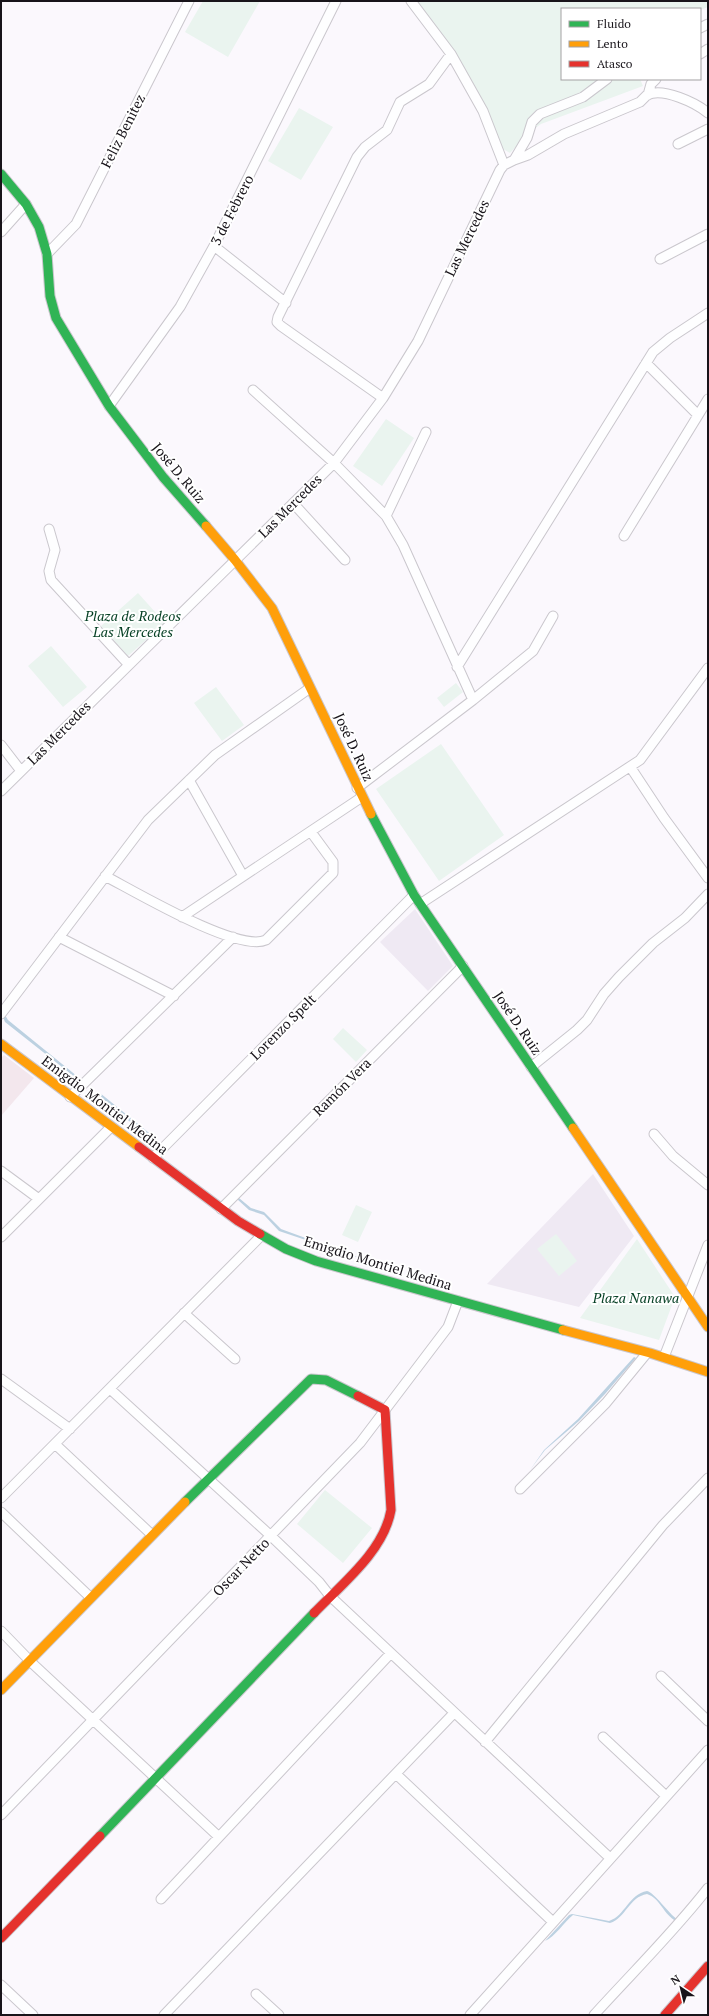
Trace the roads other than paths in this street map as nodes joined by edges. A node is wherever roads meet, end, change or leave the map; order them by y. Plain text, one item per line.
1 (189, 1) edge
2 (336, 1) edge
3 (411, 1) edge
4 (451, 54) junction
5 (606, 80) edge
6 (655, 80) edge
7 (648, 95) junction
8 (708, 113) edge
9 (708, 130) edge
10 (678, 144) dead end
11 (514, 160) junction
12 (504, 165) junction
13 (1, 174) edge
14 (26, 204) junction
15 (1, 232) edge
16 (708, 234) edge
17 (214, 246) junction
18 (47, 254) junction
19 (660, 259) dead end
20 (286, 303) junction
21 (708, 313) edge
22 (646, 364) junction
23 (252, 390) dead end
24 (383, 398) junction
25 (708, 399) edge
26 (108, 406) junction
27 (698, 415) junction
28 (426, 432) dead end
29 (334, 463) junction
30 (293, 503) junction
31 (386, 516) junction
32 (49, 529) dead end
33 (624, 536) dead end
34 (235, 560) junction
35 (345, 560) dead end
36 (553, 616) dead end
37 (129, 665) junction
38 (457, 667) junction
39 (708, 668) edge
40 (310, 688) junction
41 (473, 700) junction
42 (1, 745) edge
43 (631, 768) junction
44 (21, 771) junction
45 (189, 780) junction
46 (357, 788) junction
47 (1, 791) edge
48 (362, 797) junction
49 (311, 832) junction
50 (105, 876) junction
51 (243, 876) junction
52 (708, 878) edge
53 (708, 894) edge
54 (414, 895) junction
55 (420, 904) junction
56 (182, 917) junction
57 (59, 937) junction
58 (233, 937) junction
59 (463, 966) junction
60 (174, 996) junction
61 (1, 1014) edge
62 (1, 1044) edge
63 (531, 1067) junction
64 (70, 1097) junction
65 (111, 1127) junction
66 (654, 1134) dead end
67 (153, 1158) junction
68 (1, 1171) edge
69 (708, 1185) edge
70 (39, 1199) junction
71 (221, 1209) junction
72 (261, 1236) junction
73 (1, 1237) edge
74 (708, 1245) edge
75 (687, 1296) junction
76 (458, 1302) junction
77 (184, 1313) junction
78 (708, 1327) edge
79 (648, 1353) junction
80 (664, 1357) junction
81 (235, 1359) dead end
82 (708, 1372) edge
83 (1, 1379) edge
84 (110, 1388) junction
85 (385, 1410) junction
86 (70, 1429) junction
87 (55, 1444) junction
88 (210, 1478) junction
89 (708, 1478) edge
90 (520, 1489) dead end
91 (3, 1492) edge
92 (1, 1512) edge
93 (151, 1534) junction
94 (271, 1536) junction
95 (330, 1596) junction
96 (90, 1597) junction
97 (1, 1631) edge
98 (391, 1653) junction
99 (30, 1660) junction
100 (661, 1676) dead end
101 (1, 1690) edge
102 (454, 1713) junction
103 (93, 1720) junction
104 (708, 1721) edge
105 (603, 1737) dead end
106 (485, 1742) junction
107 (708, 1750) edge
108 (396, 1774) junction
109 (155, 1778) junction
110 (666, 1796) junction
111 (1, 1815) edge
112 (219, 1837) junction
113 (610, 1858) junction
114 (708, 1888) edge
115 (161, 1899) dead end
116 (553, 1922) junction
117 (1, 1938) edge
118 (708, 1966) edge
119 (1, 1985) edge
120 (256, 1994) dead end
121 (33, 2015) edge
122 (164, 2015) edge
123 (279, 2015) edge
124 (470, 2015) edge
125 (594, 2015) edge
126 (665, 2015) edge

1 - 18 street, Feliz Benitez
2 - 17 street, 3 de Febrero
3 - 4 street
4 - 12 street
4 - 20 street
5 - 11 street
6 - 7 street
7 - 8 street
7 - 11 street
9 - 10 street
11 - 12 street
12 - 24 street, Las Mercedes
13 - 14 main road, José D. Ruiz
14 - 15 street
14 - 18 main road, José D. Ruiz
16 - 19 street
17 - 20 street
17 - 26 street, 3 de Febrero
18 - 26 main road, José D. Ruiz
20 - 24 street
21 - 22 street
22 - 27 street
22 - 38 street
23 - 29 street
24 - 29 street, Las Mercedes
25 - 27 street
26 - 34 main road, José D. Ruiz
27 - 33 street
28 - 31 street
29 - 30 street, Las Mercedes
29 - 31 street
30 - 34 street, Las Mercedes
30 - 35 street
31 - 38 street
32 - 37 street
34 - 37 street, Las Mercedes
34 - 40 main road, José D. Ruiz
36 - 41 street
37 - 44 street, Las Mercedes
38 - 41 street
39 - 43 street
40 - 45 street
40 - 46 main road, José D. Ruiz
41 - 46 street
42 - 44 street
43 - 52 street
43 - 55 street
44 - 47 street, Las Mercedes
45 - 50 street
45 - 51 street
46 - 48 main road, José D. Ruiz
48 - 49 street
48 - 54 main road, José D. Ruiz
49 - 51 street
49 - 58 street
50 - 56 street
50 - 57 street
51 - 56 street
53 - 63 street
54 - 55 main road, José D. Ruiz
54 - 67 street, Lorenzo Spelt
55 - 59 main road, José D. Ruiz
56 - 58 street
57 - 60 street
57 - 61 street
58 - 60 street
59 - 63 main road, José D. Ruiz
59 - 71 street, Ramón Vera
60 - 64 street
62 - 64 main road, Emigdio Montiel Medina
63 - 75 main road, José D. Ruiz
64 - 65 main road, Emigdio Montiel Medina
65 - 67 main road, Emigdio Montiel Medina
65 - 70 street
66 - 69 street
67 - 71 main road, Emigdio Montiel Medina
68 - 70 street
70 - 73 street
71 - 72 main road, Emigdio Montiel Medina
72 - 76 main road, Emigdio Montiel Medina
72 - 77 street
74 - 75 street
75 - 78 main road, José D. Ruiz
75 - 80 street
76 - 79 main road, Emigdio Montiel Medina
76 - 85 street, Oscar Netto
77 - 81 street
77 - 84 street
79 - 80 main road, Emigdio Montiel Medina
79 - 90 street
80 - 82 main road, Emigdio Montiel Medina
83 - 86 street
84 - 86 street
84 - 88 street
85 - 88 main road
85 - 94 street, Oscar Netto
85 - 95 main road
86 - 87 street
87 - 91 street
87 - 93 street
88 - 93 main road
88 - 94 street
89 - 106 street
92 - 96 street
93 - 96 main road
94 - 95 street
94 - 103 street, Oscar Netto
95 - 98 street
95 - 109 main road
96 - 99 main road
97 - 99 street
98 - 102 street
98 - 112 street
99 - 101 main road
99 - 103 street
100 - 104 street
102 - 106 street
102 - 108 street
103 - 109 street
103 - 111 street, Oscar Netto
105 - 110 street
106 - 113 street
107 - 110 street
108 - 116 street
108 - 122 street
109 - 112 street
109 - 117 main road
110 - 113 street
112 - 115 street
113 - 116 street
114 - 125 street
116 - 124 street
118 - 126 main road
119 - 121 street
120 - 123 street

